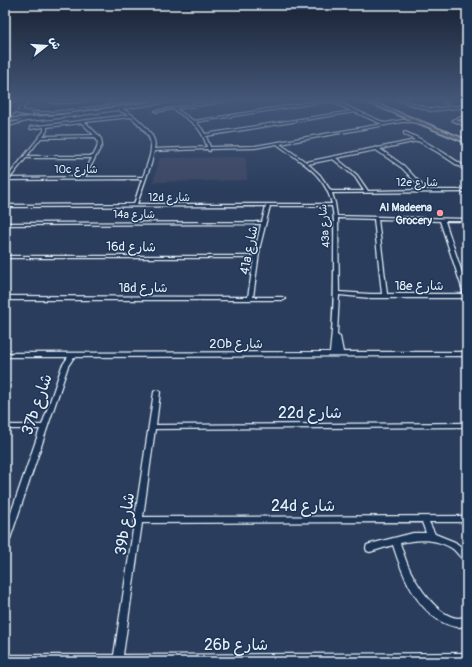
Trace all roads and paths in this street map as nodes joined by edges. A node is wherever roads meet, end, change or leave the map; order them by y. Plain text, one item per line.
1 (45, 130) edge
2 (91, 130) edge
3 (145, 130) edge
4 (201, 130) edge
5 (236, 130) edge
6 (352, 130) edge
7 (439, 130) edge
8 (448, 130) edge
9 (404, 133) dead end
10 (206, 135) junction
11 (97, 136) junction
12 (40, 138) junction
13 (467, 138) edge
14 (419, 140) junction
15 (467, 142) edge
16 (278, 144) junction
17 (376, 148) junction
18 (153, 150) junction
19 (210, 150) junction
20 (25, 157) junction
21 (94, 157) junction
22 (333, 157) junction
23 (306, 162) junction
24 (467, 170) edge
25 (83, 178) junction
26 (143, 178) junction
27 (8, 179) junction
28 (5, 182) edge
29 (366, 191) junction
30 (426, 191) junction
31 (330, 192) junction
32 (467, 192) edge
33 (268, 205) junction
34 (333, 205) junction
35 (5, 206) edge
36 (135, 206) junction
37 (335, 218) junction
38 (374, 219) junction
39 (440, 219) junction
40 (467, 220) edge
41 (264, 223) junction
42 (5, 224) edge
43 (5, 257) edge
44 (256, 257) junction
45 (462, 281) junction
46 (467, 287) edge
47 (337, 295) junction
48 (388, 296) junction
49 (467, 296) edge
50 (5, 298) edge
51 (250, 299) junction
52 (282, 299) dead end
53 (336, 331) junction
54 (333, 354) junction
55 (340, 354) junction
56 (467, 354) edge
57 (5, 355) edge
58 (69, 355) junction
59 (157, 392) dead end
60 (467, 425) edge
61 (44, 427) junction
62 (152, 427) junction
63 (5, 428) edge
64 (424, 519) junction
65 (467, 519) edge
66 (138, 520) junction
67 (432, 537) junction
68 (395, 541) junction
69 (5, 542) edge
70 (370, 548) dead end
71 (467, 558) edge
72 (467, 621) edge
73 (467, 658) edge
74 (118, 659) junction
75 (5, 660) edge
76 (391, 660) edge
77 (84, 661) edge

1 - 12 street
2 - 11 street
3 - 18 street
4 - 10 street
5 - 10 street
6 - 16 street
7 - 15 main road
8 - 13 main road
9 - 14 street
10 - 19 street
11 - 12 street
11 - 21 street
12 - 20 street
14 - 17 street
14 - 24 street
16 - 19 street
16 - 23 street, 43a شارع
17 - 22 street
17 - 30 street
18 - 19 street
18 - 26 street
20 - 21 street
20 - 27 street
21 - 25 street
22 - 23 street
22 - 29 street
23 - 31 street, 43a شارع
25 - 26 street, 10c شارع
25 - 27 street, 10c شارع
26 - 36 street
27 - 28 street
29 - 30 street, 12e شارع
29 - 31 street, 12e شارع
30 - 32 street, 12e شارع
31 - 34 street, 43a شارع
33 - 34 street, 12d شارع
33 - 36 street, 12d شارع
33 - 41 street, 41a شارع
34 - 37 street, 43a شارع
35 - 36 street, 12d شارع
37 - 38 street
37 - 47 street, 43a شارع
38 - 39 street
38 - 48 street
39 - 40 street
39 - 45 street
41 - 42 street, 14a شارع
41 - 44 street, 41a شارع
43 - 44 street, 16d شارع
44 - 51 street, 41a شارع
45 - 46 street
45 - 49 street
47 - 48 street, 18e شارع
47 - 53 street, 43a شارع
48 - 49 street, 18e شارع
50 - 51 street, 18d شارع
51 - 52 street, 18d شارع
53 - 54 street, 43a شارع
53 - 55 street, 43a شارع
54 - 55 street, 20b شارع
54 - 58 street, 20b شارع
55 - 56 street, 20b شارع
57 - 58 street, 20b شارع
58 - 61 street, 37b شارع
59 - 62 street, 39b شارع
60 - 62 street, 22d شارع
61 - 63 street
61 - 69 street, 37b شارع
62 - 66 street, 39b شارع
64 - 65 street, 24d شارع
64 - 66 street, 24d شارع
64 - 67 street
66 - 74 street, 39b شارع
67 - 68 street
67 - 71 street
68 - 70 street
68 - 72 street
73 - 76 street, 26b شارع
74 - 76 street, 26b شارع
74 - 77 street, 26b شارع
75 - 77 street, 26b شارع

